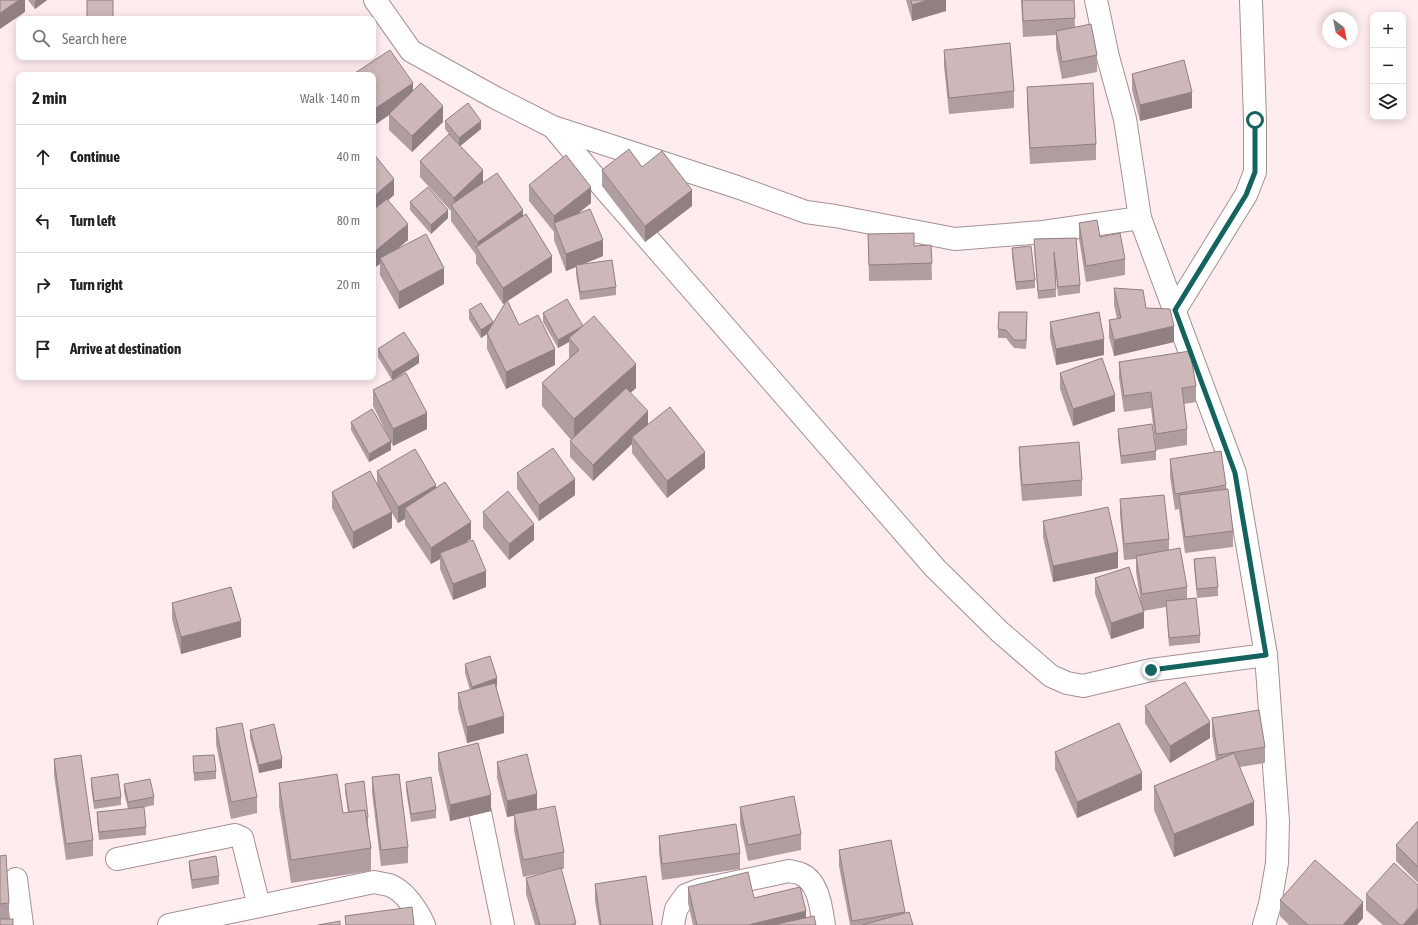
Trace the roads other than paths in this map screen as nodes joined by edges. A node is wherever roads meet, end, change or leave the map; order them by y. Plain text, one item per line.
1 (375, 0) edge
2 (1096, 0) edge
3 (1251, 0) edge
4 (553, 127) junction
5 (1140, 218) junction
6 (1175, 310) junction
7 (1266, 655) junction
8 (477, 798) edge
9 (116, 859) dead end
10 (16, 880) dead end
11 (259, 906) junction
12 (22, 925) edge
13 (169, 925) edge
14 (424, 925) edge
15 (503, 925) edge
16 (673, 925) edge
17 (824, 925) edge
18 (1264, 925) edge

1 - 4 street
2 - 5 street
3 - 6 street
4 - 5 street
4 - 7 street
5 - 6 street
6 - 7 street
7 - 18 street
8 - 15 street
9 - 11 street
10 - 12 street
11 - 13 street
11 - 14 street
16 - 17 street

